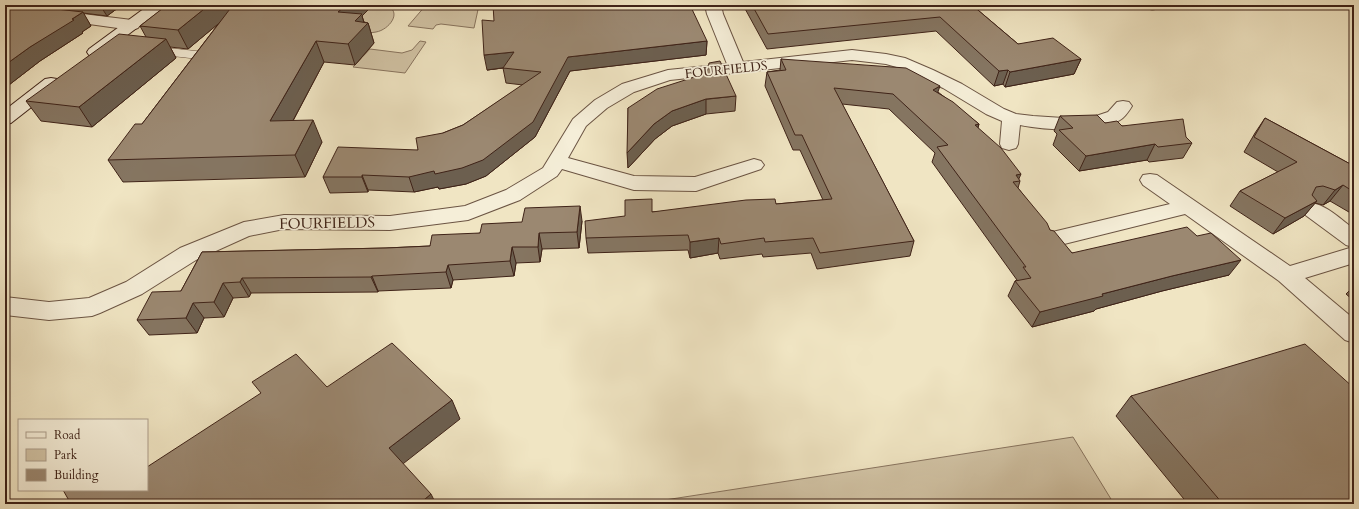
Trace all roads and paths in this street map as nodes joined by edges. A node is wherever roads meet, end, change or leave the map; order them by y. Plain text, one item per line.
1 (68, 5) edge
2 (159, 5) edge
3 (713, 5) edge
4 (52, 16) joint
5 (132, 25) junction
6 (104, 46) junction
7 (125, 48) edge
8 (140, 49) edge
9 (79, 63) edge
10 (737, 67) junction
11 (192, 74) edge
12 (61, 76) edge
13 (1123, 106) dead end
14 (1011, 118) junction
15 (5, 119) edge
16 (1009, 144) dead end
17 (556, 160) junction
18 (754, 165) dead end
19 (1150, 180) dead end
20 (1187, 208) junction
21 (1311, 209) edge
22 (1052, 239) edge
23 (1354, 240) edge
24 (1354, 255) edge
25 (1288, 275) junction
26 (5, 306) edge
27 (1354, 333) edge

1 - 4 lane
2 - 5 street
3 - 10 street
4 - 5 street
5 - 6 street
6 - 7 lane
6 - 9 street
8 - 11 lane
10 - 14 street, FOURFIELDS
10 - 17 street, FOURFIELDS
12 - 15 street
13 - 14 street, FOURFIELDS
14 - 16 street
17 - 18 street
17 - 26 street, FOURFIELDS
19 - 20 street
20 - 22 street
20 - 25 street
21 - 23 street
24 - 25 street
25 - 27 street

